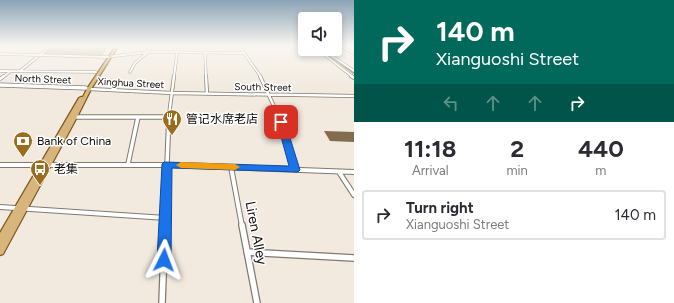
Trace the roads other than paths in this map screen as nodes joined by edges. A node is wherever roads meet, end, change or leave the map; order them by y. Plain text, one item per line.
1 (33, 60) edge
2 (105, 60) edge
3 (106, 60) edge
4 (138, 60) edge
5 (177, 60) edge
6 (205, 60) edge
7 (251, 60) edge
8 (331, 60) edge
9 (338, 60) edge
10 (0, 71) edge
11 (11, 71) junction
12 (20, 71) junction
13 (354, 71) edge
14 (96, 72) junction
15 (130, 72) dead end
16 (354, 78) edge
17 (0, 79) edge
18 (0, 86) edge
19 (87, 89) junction
20 (172, 93) junction
21 (207, 94) junction
22 (270, 95) junction
23 (354, 97) edge
24 (75, 117) junction
25 (138, 117) junction
26 (169, 118) junction
27 (128, 164) junction
28 (167, 164) junction
29 (0, 165) edge
30 (46, 165) junction
31 (230, 167) junction
32 (295, 170) junction
33 (339, 172) junction
34 (354, 172) edge
35 (354, 196) edge
36 (0, 207) edge
37 (20, 209) junction
38 (166, 218) junction
39 (0, 240) edge
40 (0, 251) edge
41 (247, 252) junction
42 (354, 258) edge
43 (162, 303) edge
44 (257, 303) edge

1 - 12 street
2 - 14 main road
3 - 19 main road
4 - 15 street
5 - 20 street
6 - 21 street
7 - 22 street
8 - 16 street
9 - 13 street
10 - 11 street
11 - 12 street
11 - 17 street
12 - 14 street
14 - 19 main road
18 - 19 street, North Street
19 - 20 street, Xinghua Street
19 - 24 main road
19 - 30 main road
20 - 21 street, South Street
20 - 26 street
21 - 22 street, South Street
22 - 23 street, South Street
22 - 32 street
24 - 25 street
24 - 30 main road
25 - 26 street
25 - 27 street
26 - 28 street
27 - 28 street
27 - 30 street
28 - 31 street
28 - 38 street
29 - 30 street
30 - 37 main road
31 - 32 street
31 - 41 street, Liren Alley
32 - 33 street
33 - 34 street
33 - 35 street
36 - 37 street
37 - 38 street
37 - 39 main road
37 - 40 main road
38 - 43 street
41 - 42 street
41 - 44 street, Liren Alley

